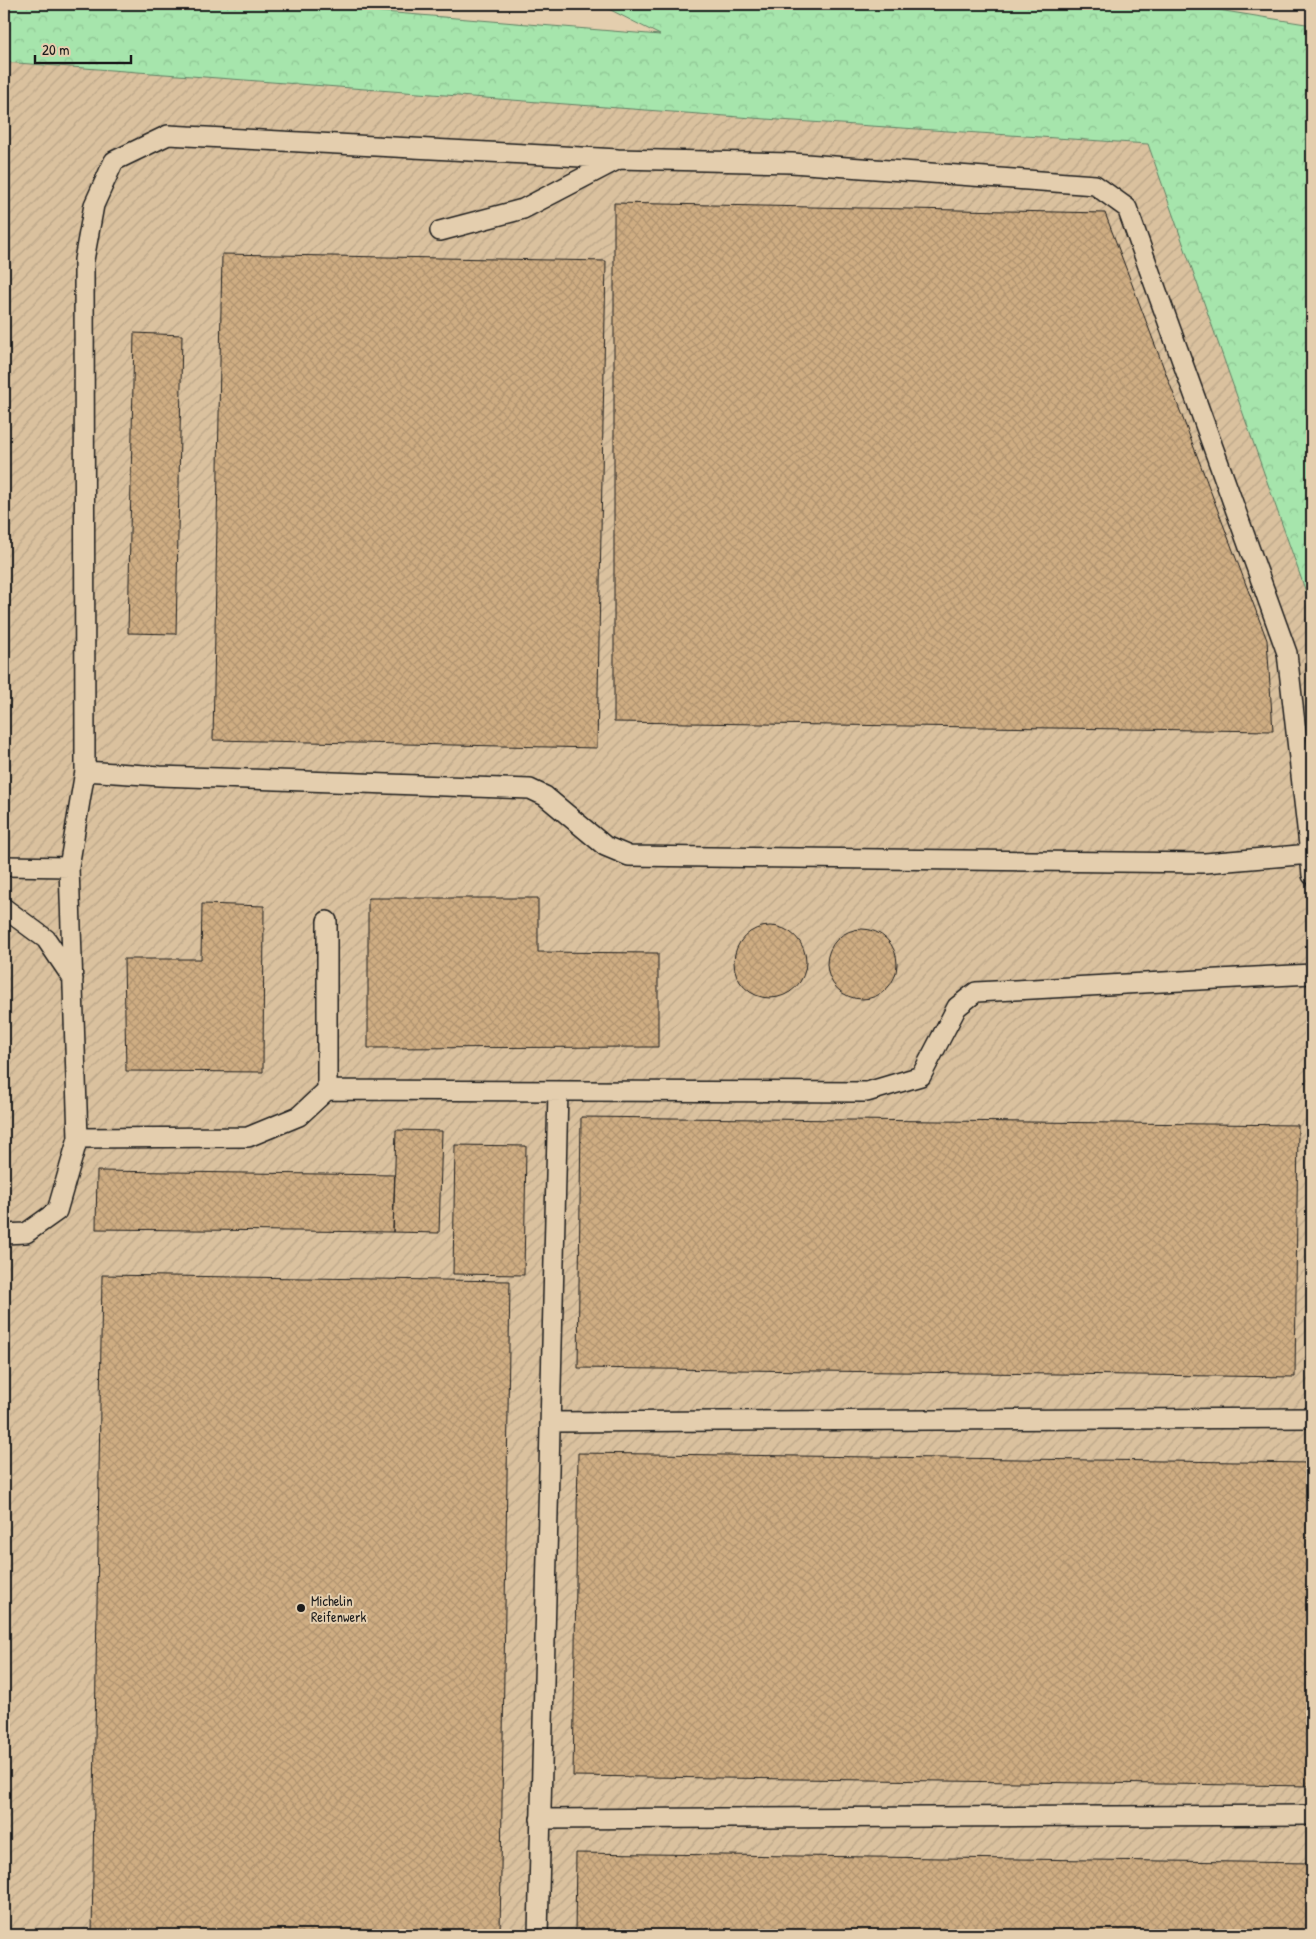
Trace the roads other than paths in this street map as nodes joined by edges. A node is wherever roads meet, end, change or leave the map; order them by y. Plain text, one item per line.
1 (618, 159) junction
2 (440, 231) dead end
3 (85, 771) junction
4 (1310, 854) junction
5 (4, 866) edge
6 (69, 867) junction
7 (1312, 875) edge
8 (4, 908) edge
9 (327, 921) dead end
10 (1312, 974) edge
11 (73, 979) junction
12 (327, 1090) junction
13 (558, 1091) junction
14 (78, 1138) junction
15 (4, 1234) edge
16 (1312, 1418) edge
17 (551, 1422) junction
18 (1312, 1815) edge
19 (540, 1819) junction
20 (538, 1935) edge

1 - 2 lane
1 - 3 lane
1 - 4 lane
3 - 4 lane
3 - 6 lane
4 - 7 lane
5 - 6 lane
6 - 11 lane
8 - 11 lane
9 - 12 lane
10 - 13 lane
11 - 14 lane
12 - 13 lane
12 - 14 lane
13 - 17 lane
14 - 15 lane
16 - 17 lane
17 - 19 lane
18 - 19 lane
19 - 20 lane

